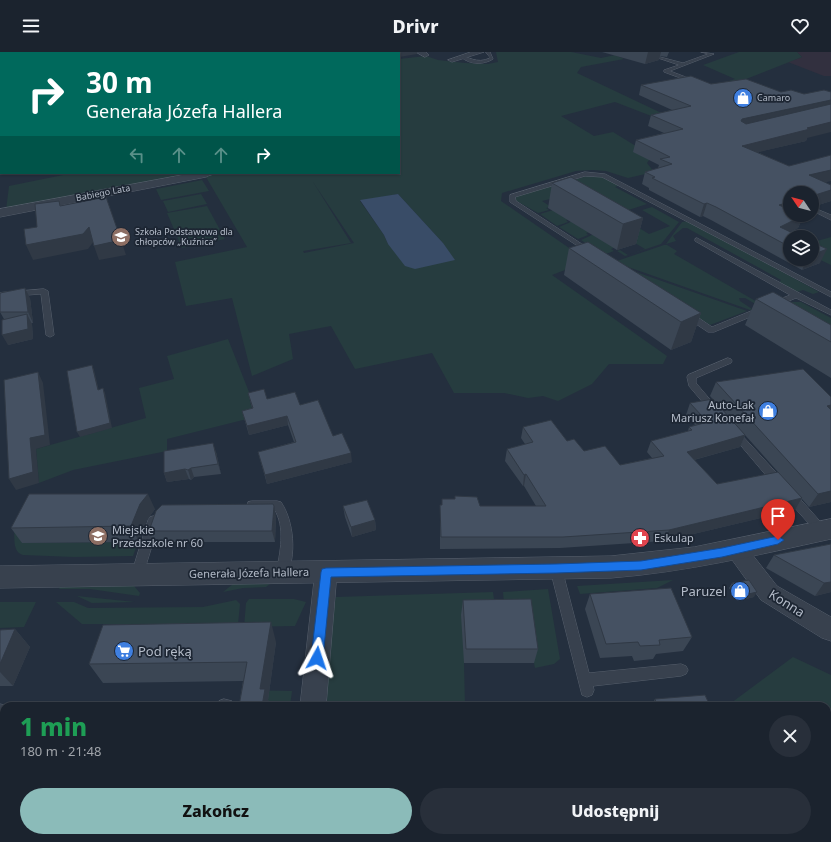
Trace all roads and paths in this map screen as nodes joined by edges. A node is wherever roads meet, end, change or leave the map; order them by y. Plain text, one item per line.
1 (480, 52) edge
2 (488, 52) edge
3 (703, 52) edge
4 (463, 57) junction
5 (660, 58) dead end
6 (452, 60) dead end
7 (682, 64) junction
8 (698, 83) edge
9 (211, 174) edge
10 (0, 213) edge
11 (819, 213) edge
12 (831, 218) edge
13 (697, 240) dead end
14 (598, 257) edge
15 (0, 295) edge
16 (796, 295) junction
17 (831, 295) edge
18 (678, 308) edge
19 (762, 310) junction
20 (770, 314) edge
21 (831, 314) edge
22 (50, 335) dead end
23 (728, 361) dead end
24 (237, 505) edge
25 (163, 510) edge
26 (826, 530) edge
27 (736, 550) junction
28 (556, 569) junction
29 (326, 572) junction
30 (282, 573) junction
31 (137, 575) junction
32 (0, 577) edge
33 (831, 630) edge
34 (681, 670) dead end
35 (312, 702) edge

1 - 4 street
2 - 4 lane
3 - 7 lane
4 - 6 street
5 - 7 lane
7 - 8 lane
9 - 10 street, Babiego Lata
11 - 12 lane
13 - 16 lane
14 - 17 lane
15 - 22 lane
16 - 19 lane
16 - 21 lane
18 - 19 lane
19 - 20 lane
23 - 26 lane
24 - 30 lane
25 - 31 lane
26 - 27 street, Generała Józefa Hallera
27 - 28 street, Generała Józefa Hallera
27 - 33 street, Konna
28 - 29 street, Generała Józefa Hallera
28 - 34 lane
29 - 30 street, Generała Józefa Hallera
29 - 35 street
30 - 31 street, Generała Józefa Hallera
31 - 32 street, Generała Józefa Hallera

